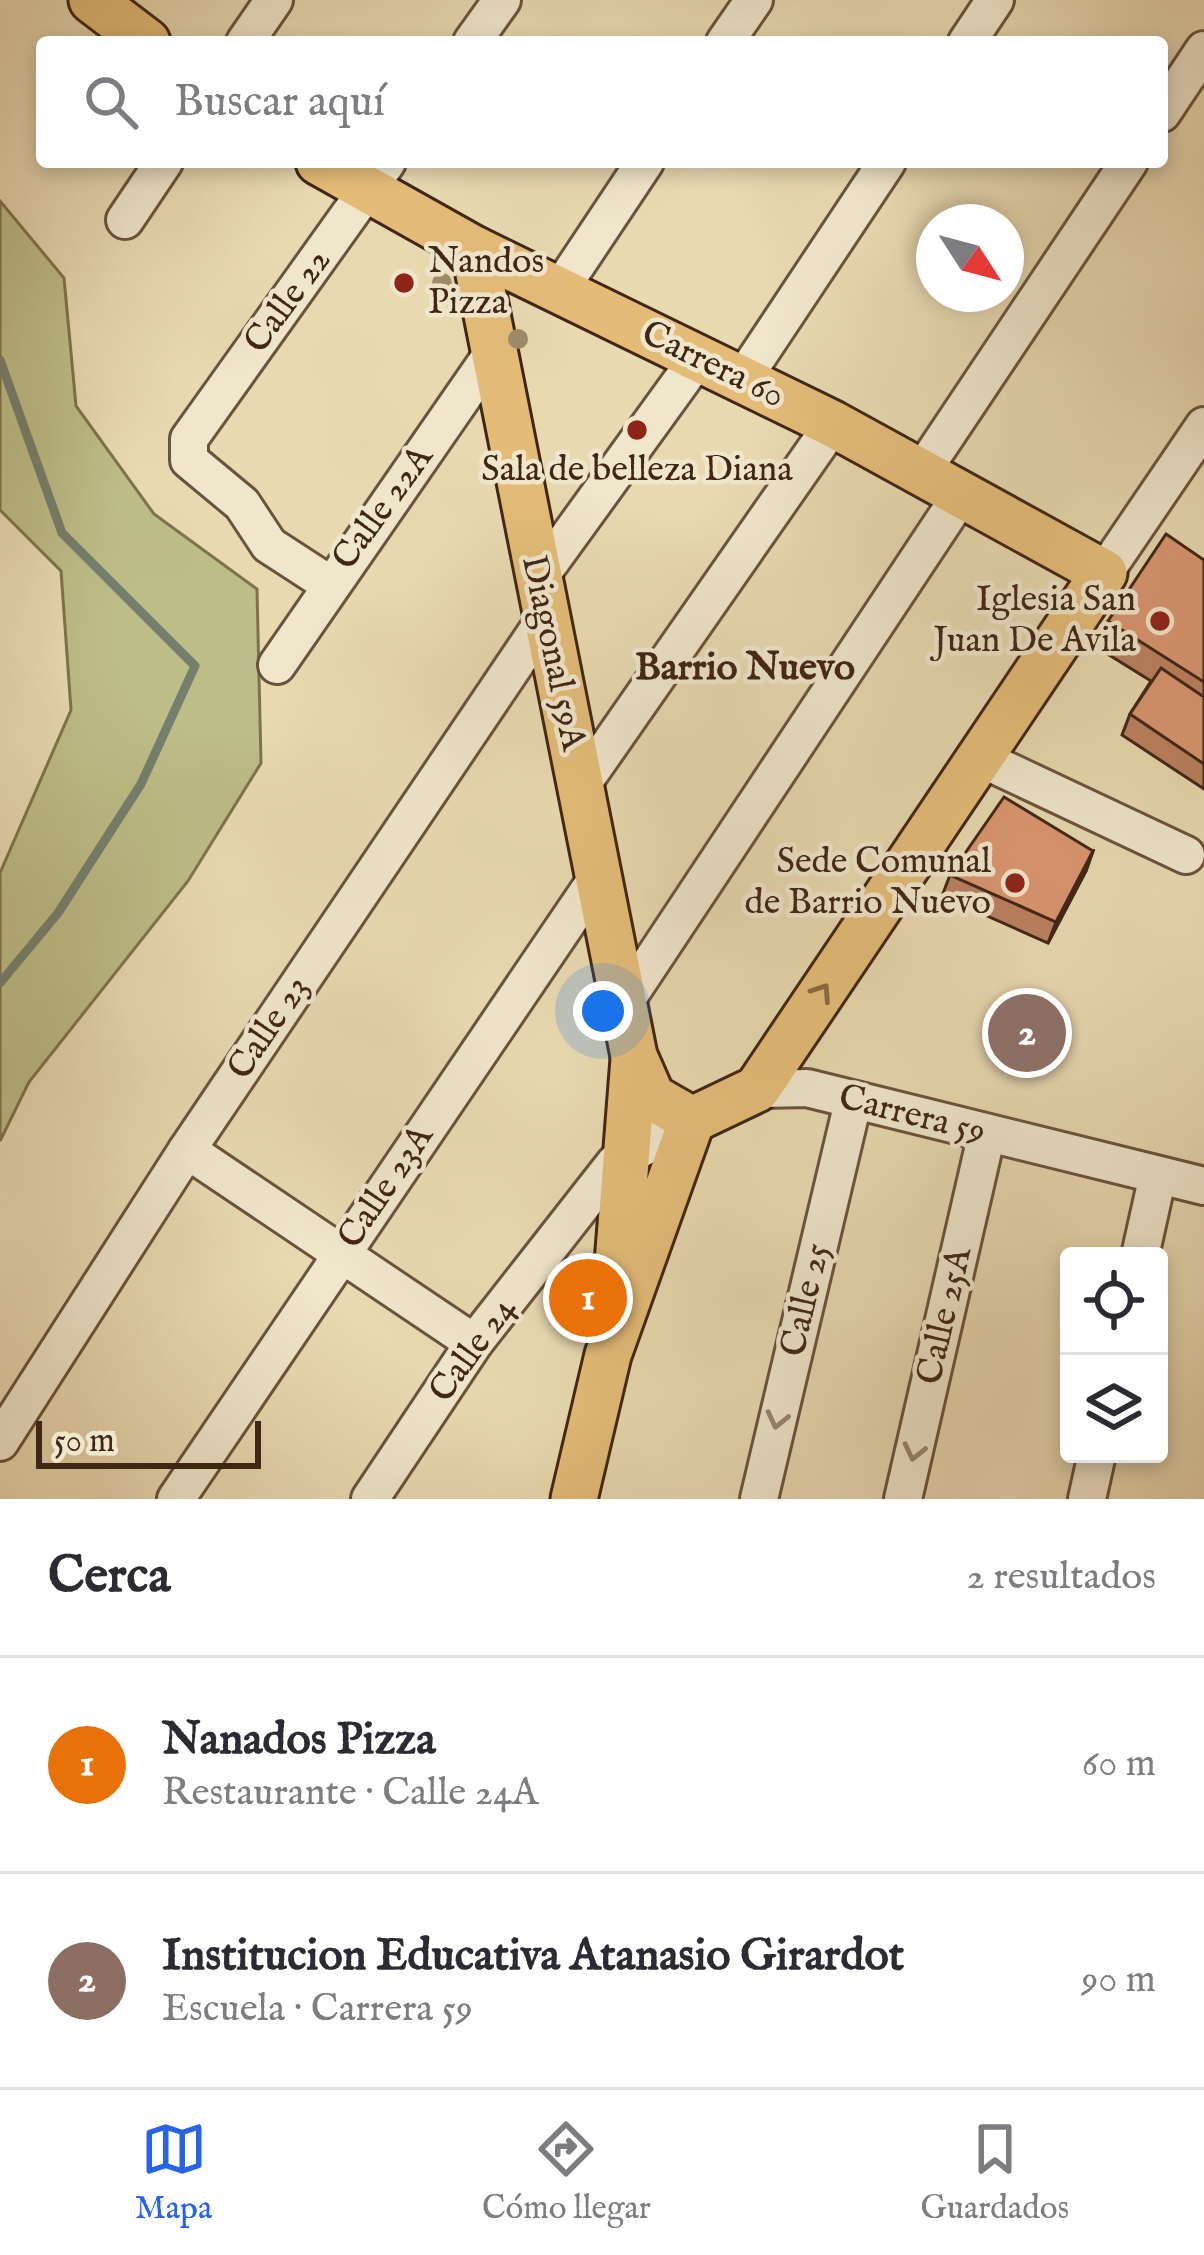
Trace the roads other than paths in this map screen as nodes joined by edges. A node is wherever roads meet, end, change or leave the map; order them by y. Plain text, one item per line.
1 (92, 0) edge
2 (274, 0) edge
3 (502, 0) edge
4 (754, 0) edge
5 (995, 0) edge
6 (139, 36) edge
7 (249, 36) edge
8 (476, 36) edge
9 (729, 36) edge
10 (971, 36) edge
11 (1204, 50) edge
12 (1168, 104) edge
13 (160, 168) edge
14 (342, 168) edge
15 (641, 168) edge
16 (883, 168) edge
17 (1125, 168) edge
18 (377, 177) edge
19 (125, 220) dead end
20 (474, 249) junction
21 (559, 291) junction
22 (493, 353) junction
23 (698, 358) junction
24 (742, 380) junction
25 (833, 424) junction
26 (1204, 426) edge
27 (921, 473) junction
28 (962, 495) junction
29 (1140, 522) junction
30 (1172, 544) edge
31 (1104, 573) junction
32 (329, 584) junction
33 (542, 598) junction
34 (278, 665) dead end
35 (980, 758) junction
36 (580, 787) junction
37 (1186, 855) dead end
38 (598, 877) junction
39 (624, 1003) junction
40 (634, 1056) junction
41 (757, 1089) junction
42 (853, 1102) junction
43 (692, 1120) junction
44 (987, 1133) junction
45 (187, 1150) junction
46 (631, 1154) junction
47 (1158, 1174) junction
48 (1204, 1186) edge
49 (652, 1223) junction
50 (1142, 1247) edge
51 (341, 1251) junction
52 (474, 1343) junction
53 (608, 1355) junction
54 (0, 1442) edge
55 (1095, 1463) edge
56 (176, 1499) edge
57 (370, 1499) edge
58 (574, 1499) edge
59 (759, 1499) edge
60 (903, 1499) edge
61 (1087, 1499) edge

1 - 6 main road
2 - 7 street
3 - 8 street
4 - 9 street
5 - 10 street
11 - 12 street
13 - 19 street
14 - 18 main road, Carrera 60
15 - 21 street
16 - 24 street
17 - 27 street
18 - 20 main road, Carrera 60
18 - 32 street, Calle 22
20 - 21 main road, Carrera 60
20 - 22 main road, Diagonal 59A
21 - 23 main road, Carrera 60
22 - 32 street, Calle 22A
22 - 33 main road, Diagonal 59A
23 - 24 main road, Carrera 60
23 - 33 street, Calle 23
24 - 25 main road, Carrera 60
25 - 27 main road, Carrera 60
25 - 36 street
26 - 29 street
27 - 28 main road, Carrera 60
28 - 31 main road, Carrera 60
28 - 39 street
29 - 30 street
29 - 31 street
31 - 35 main road
32 - 34 street, Calle 22A
33 - 36 main road, Diagonal 59A
33 - 45 street, Calle 23
35 - 37 street
41 -> 35 main road
36 - 38 main road, Diagonal 59A
38 - 39 main road, Diagonal 59A
38 - 51 street, Calle 23A
39 - 40 main road, Diagonal 59A
40 - 43 main road, Diagonal 59A
40 - 46 main road, Diagonal 59A
41 - 42 street, Carrera 59
41 - 43 main road, Carrera 59
42 - 44 street, Carrera 59
42 -> 59 street, Calle 25
43 - 46 street, Carrera 59
43 - 49 main road
44 - 47 street, Carrera 59
44 -> 60 street, Calle 25A
45 - 51 street
45 - 54 street, Calle 23
46 - 49 street
46 - 52 street, Calle 24
46 - 53 main road, Diagonal 59A
47 - 48 street, Carrera 59
47 - 50 street
49 - 53 main road
51 - 52 street
51 - 56 street, Calle 23A
52 - 57 street, Calle 24
53 - 58 main road
55 - 61 street

